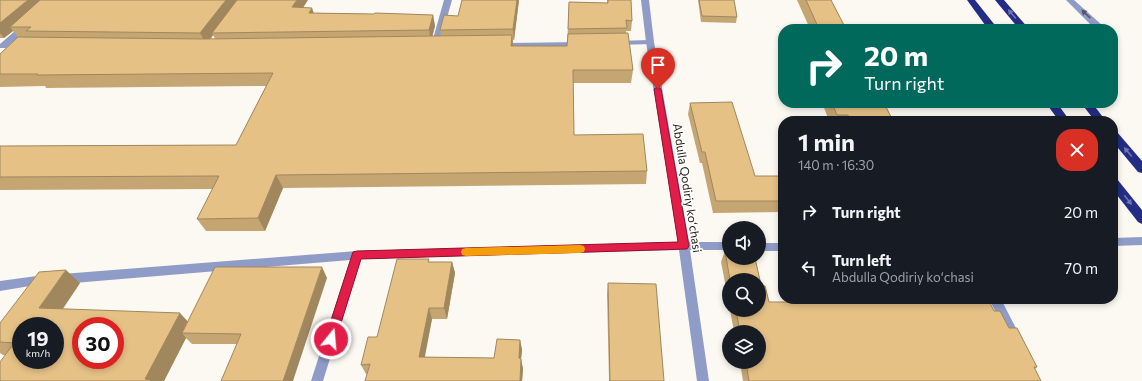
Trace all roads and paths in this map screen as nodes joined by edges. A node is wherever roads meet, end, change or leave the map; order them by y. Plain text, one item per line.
1 (448, 0) edge
2 (645, 0) edge
3 (971, 0) edge
4 (999, 0) edge
5 (1070, 0) edge
6 (32, 20) edge
7 (989, 24) edge
8 (1020, 24) edge
9 (1096, 24) edge
10 (650, 42) junction
11 (586, 43) edge
12 (610, 43) edge
13 (491, 45) edge
14 (2, 46) edge
15 (19, 46) edge
16 (435, 46) edge
17 (1055, 108) edge
18 (1090, 108) edge
19 (1061, 116) edge
20 (1097, 116) edge
21 (1118, 141) edge
22 (1142, 169) edge
23 (1118, 188) edge
24 (1142, 219) edge
25 (1142, 241) edge
26 (1118, 242) edge
27 (684, 246) junction
28 (722, 246) edge
29 (766, 247) edge
30 (778, 247) edge
31 (357, 255) junction
32 (0, 286) edge
33 (998, 304) edge
34 (1023, 354) edge
35 (318, 381) edge
36 (703, 381) edge

1 - 16 street
2 - 10 street, Abdulla Qodiriy koʻchasi
3 - 7 highway
8 -> 4 highway
9 -> 5 street
6 - 14 street
10 - 12 street
10 - 27 street, Abdulla Qodiriy koʻchasi
11 - 13 street
14 - 15 street
17 - 19 highway
18 - 20 highway
22 -> 21 highway
23 -> 24 highway
25 - 26 street
27 - 28 street
27 - 31 street
27 - 36 street, Abdulla Qodiriy koʻchasi
29 - 30 street
31 - 32 street
31 - 35 street
33 - 34 street

